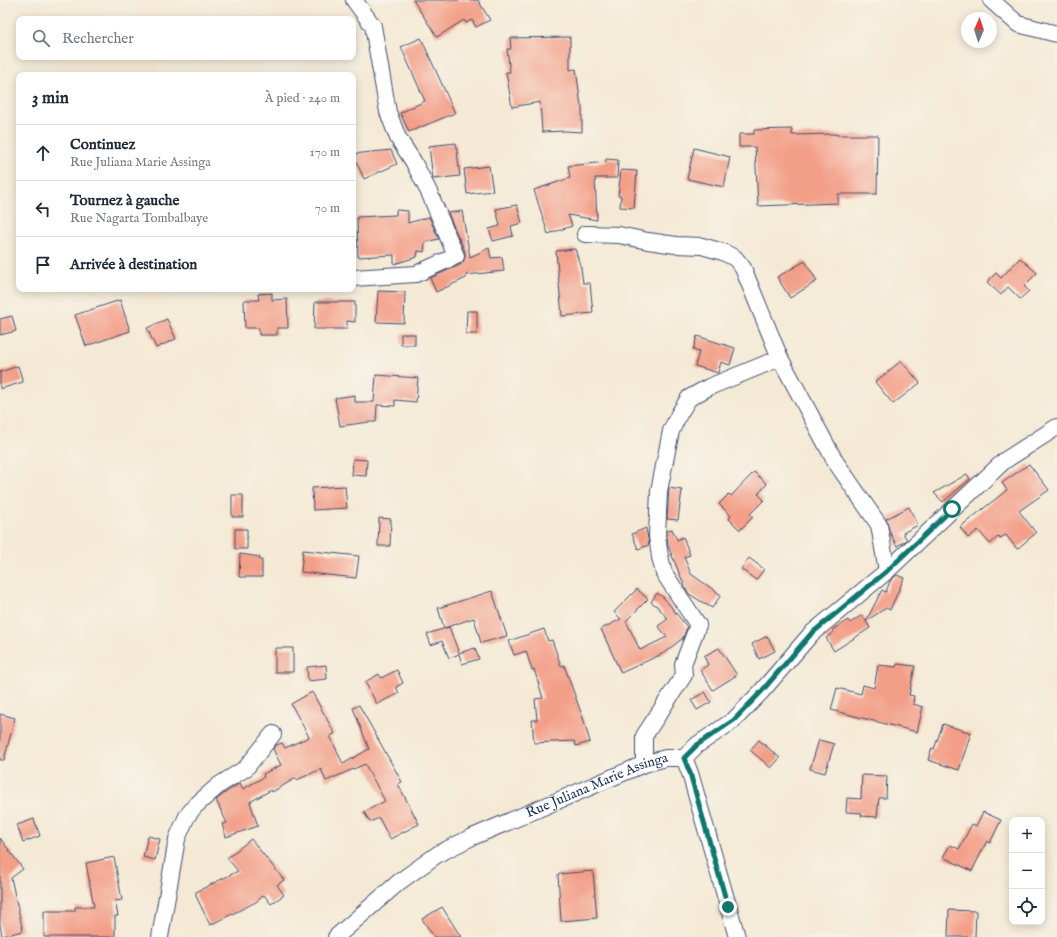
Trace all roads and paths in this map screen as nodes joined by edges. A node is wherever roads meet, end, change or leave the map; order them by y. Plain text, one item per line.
1 (354, 0) edge
2 (991, 0) edge
3 (1057, 34) edge
4 (584, 234) dead end
5 (356, 278) edge
6 (780, 358) junction
7 (1057, 427) edge
8 (887, 571) junction
9 (273, 734) dead end
10 (684, 758) junction
11 (644, 764) junction
12 (160, 937) edge
13 (336, 937) edge
14 (737, 937) edge

1 - 5 street
2 - 3 street
4 - 6 street
6 - 8 street
6 - 11 street
7 - 8 street, Rue Juliana Marie Assinga
8 - 10 street, Rue Juliana Marie Assinga
9 - 12 street
10 - 11 street, Rue Juliana Marie Assinga
10 - 14 street
11 - 13 street, Rue Juliana Marie Assinga

